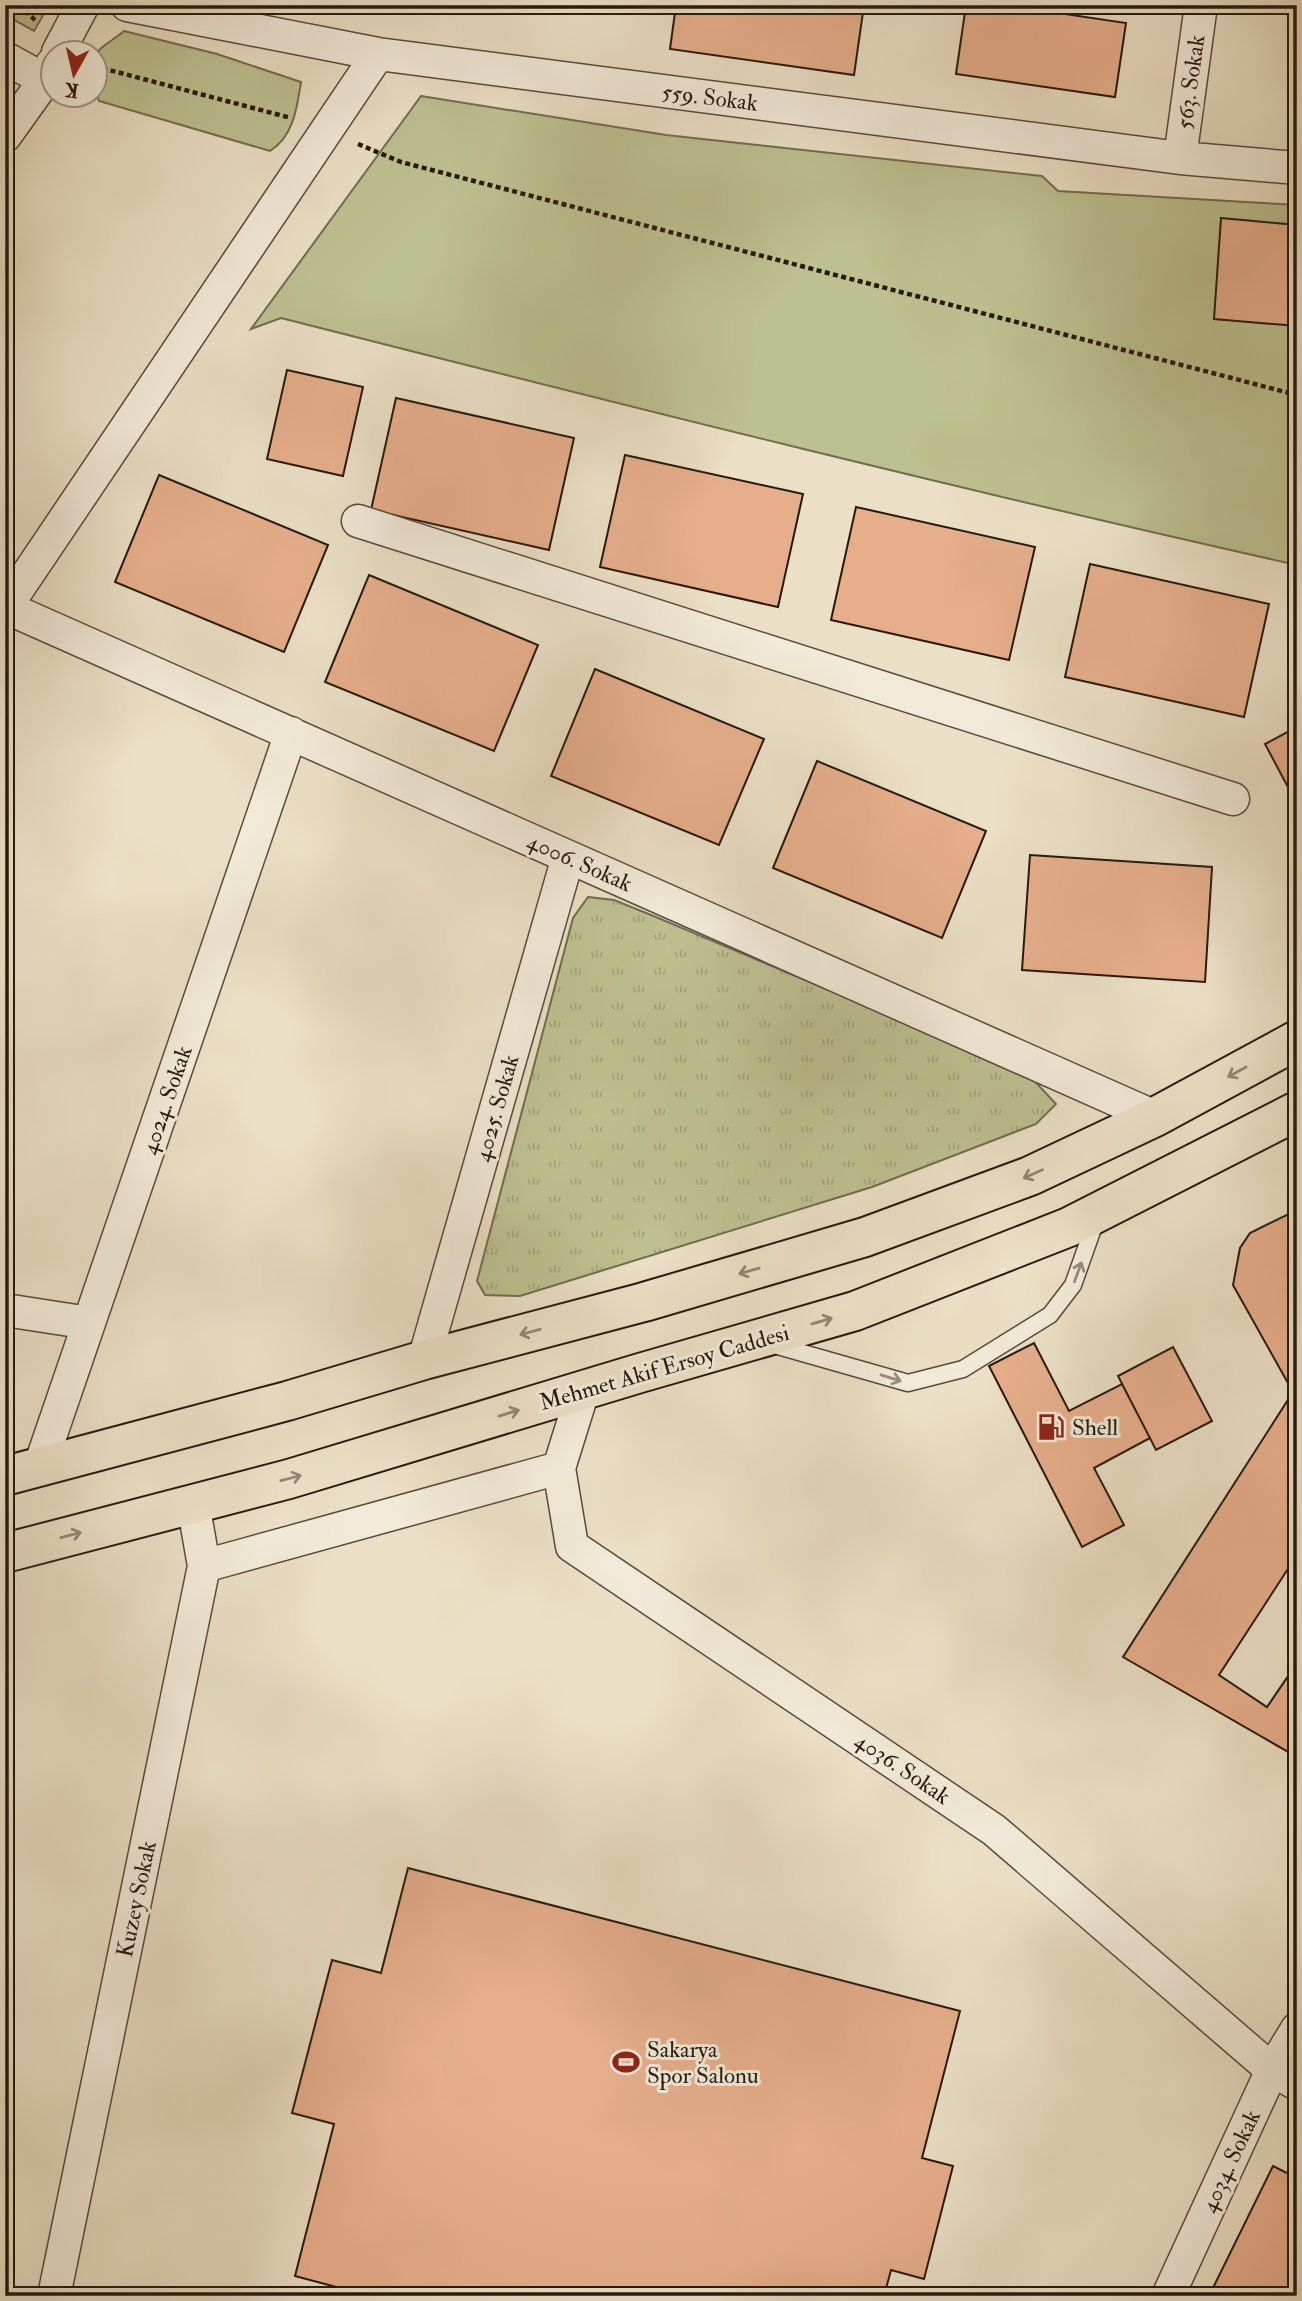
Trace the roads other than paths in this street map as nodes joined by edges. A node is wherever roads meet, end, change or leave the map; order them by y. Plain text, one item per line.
1 (83, 5) edge
2 (127, 5) edge
3 (1201, 5) edge
4 (66, 38) edge
5 (378, 54) junction
6 (5, 58) edge
7 (38, 64) edge
8 (38, 87) edge
9 (5, 136) edge
10 (1180, 158) junction
11 (1297, 168) edge
12 (358, 521) dead end
13 (5, 607) edge
14 (291, 733) junction
15 (1233, 799) dead end
16 (568, 857) junction
17 (1297, 1040) edge
18 (1297, 1111) edge
19 (1155, 1116) junction
20 (1100, 1210) junction
21 (5, 1310) edge
22 (89, 1323) junction
23 (755, 1340) junction
24 (424, 1360) junction
25 (583, 1391) junction
26 (559, 1468) junction
27 (23, 1471) edge
28 (193, 1503) junction
29 (5, 1553) edge
30 (204, 1566) junction
31 (1297, 2029) edge
32 (1284, 2077) edge
33 (54, 2296) edge
34 (1168, 2296) edge

1 - 4 street
2 - 5 street, 559. Sokak
3 - 10 street, 563. Sokak
5 - 10 street, 559. Sokak
5 - 13 street
6 - 7 street
8 - 9 street
10 - 11 street, 559. Sokak
12 - 15 street
13 - 14 street, 4006. Sokak
14 - 16 street, 4006. Sokak
14 - 22 street, 4024. Sokak
16 - 19 street, 4006. Sokak
16 - 24 street, 4025. Sokak
17 -> 19 main road
18 - 20 main road, Mehmet Akif Ersoy Caddesi
19 -> 24 main road
23 -> 20 main road, Mehmet Akif Ersoy Caddesi
23 -> 20 lane
21 - 22 street
22 - 27 street, 4024. Sokak
23 - 25 main road, Mehmet Akif Ersoy Caddesi
24 - 27 main road
25 - 26 street
28 -> 25 main road, Mehmet Akif Ersoy Caddesi
26 - 30 street
26 - 32 street, 4036. Sokak
29 -> 28 main road, Mehmet Akif Ersoy Caddesi
28 - 30 street, Kuzey Sokak
30 - 33 street, Kuzey Sokak
31 - 32 street, 4034. Sokak
32 - 34 street, 4034. Sokak

